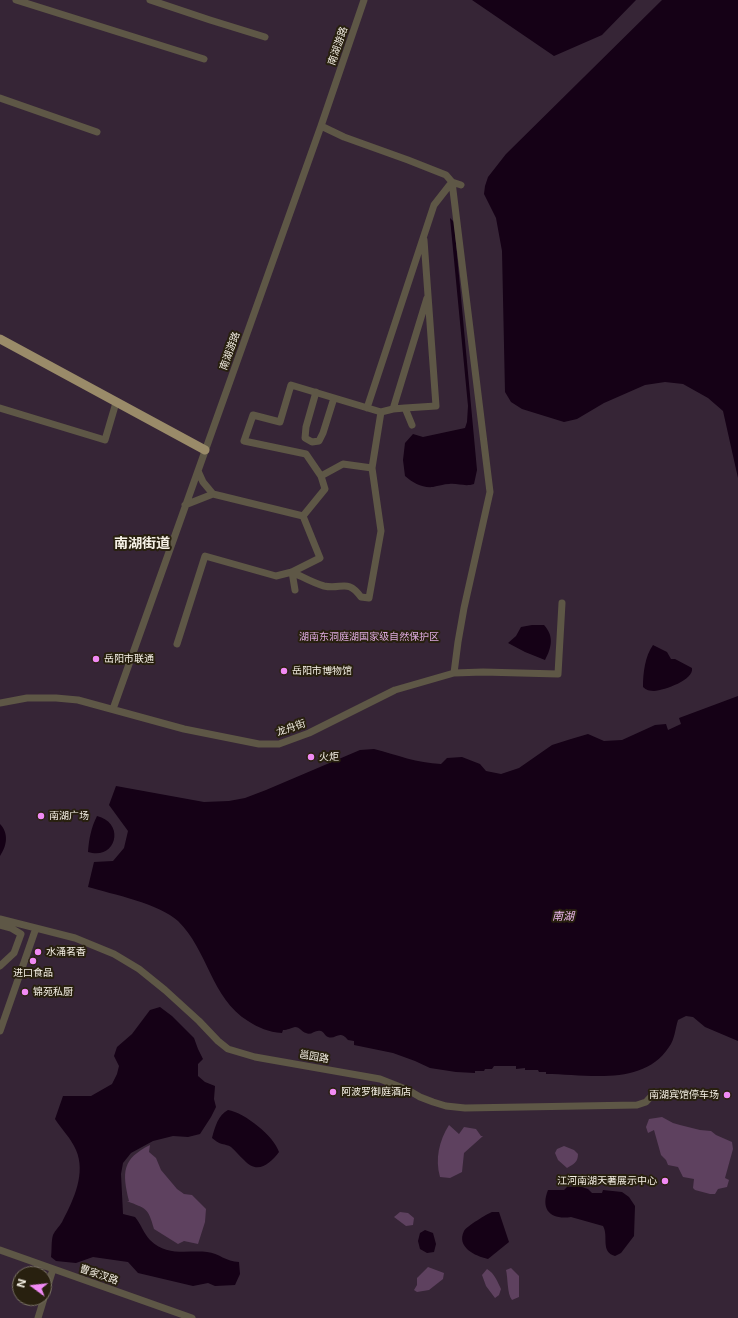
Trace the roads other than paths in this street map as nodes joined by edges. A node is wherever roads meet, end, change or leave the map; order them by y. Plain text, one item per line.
1 (16, 0) edge
2 (150, 0) edge
3 (364, 0) edge
4 (265, 37) dead end
5 (204, 59) dead end
6 (0, 98) edge
7 (320, 126) junction
8 (97, 132) dead end
9 (452, 182) junction
10 (461, 186) dead end
11 (424, 235) junction
12 (428, 294) junction
13 (0, 339) edge
14 (0, 345) edge
15 (316, 392) junction
16 (334, 398) junction
17 (115, 406) junction
18 (0, 408) edge
19 (367, 408) junction
20 (405, 408) junction
21 (393, 409) junction
22 (381, 412) junction
23 (412, 425) dead end
24 (204, 452) junction
25 (372, 468) junction
26 (198, 471) junction
27 (321, 476) junction
28 (213, 494) junction
29 (185, 505) junction
30 (302, 516) junction
31 (292, 572) junction
32 (295, 590) dead end
33 (562, 604) dead end
34 (177, 644) dead end
35 (454, 673) junction
36 (0, 703) edge
37 (113, 709) junction
38 (0, 918) edge
39 (0, 925) edge
40 (36, 928) junction
41 (0, 966) edge
42 (0, 1031) edge
43 (655, 1092) dead end
44 (0, 1250) edge
45 (53, 1269) junction
46 (38, 1318) edge
47 (192, 1318) edge

1 - 5 street
2 - 4 street
3 - 7 street, 南湖游路
6 - 8 street
7 - 9 street
7 - 24 street, 南湖游路
9 - 10 street
9 - 11 street
9 - 35 street
11 - 12 street
11 - 19 street
12 - 20 street
12 - 21 street
13 - 24 main road
14 - 17 main road
15 - 16 street
15 - 16 street
15 - 27 street
16 - 19 street
17 - 18 street
17 - 24 main road
19 - 22 street
20 - 21 street
20 - 23 street
21 - 22 street
22 - 25 street
24 - 26 street, 南湖游路
25 - 27 street
25 - 31 street
26 - 28 street
26 - 29 street, 南湖游路
27 - 30 street
28 - 29 street
28 - 30 street
29 - 37 street, 南湖游路
30 - 31 street
31 - 32 street
31 - 34 street
33 - 35 street, 龙舟街
35 - 37 street, 龙舟街
36 - 37 street, 龙舟街
38 - 40 street, 邕园路
39 - 41 street
40 - 42 street
40 - 43 street, 邕园路
44 - 45 street, 曹家汊路
45 - 46 street
45 - 47 street, 曹家汊路

